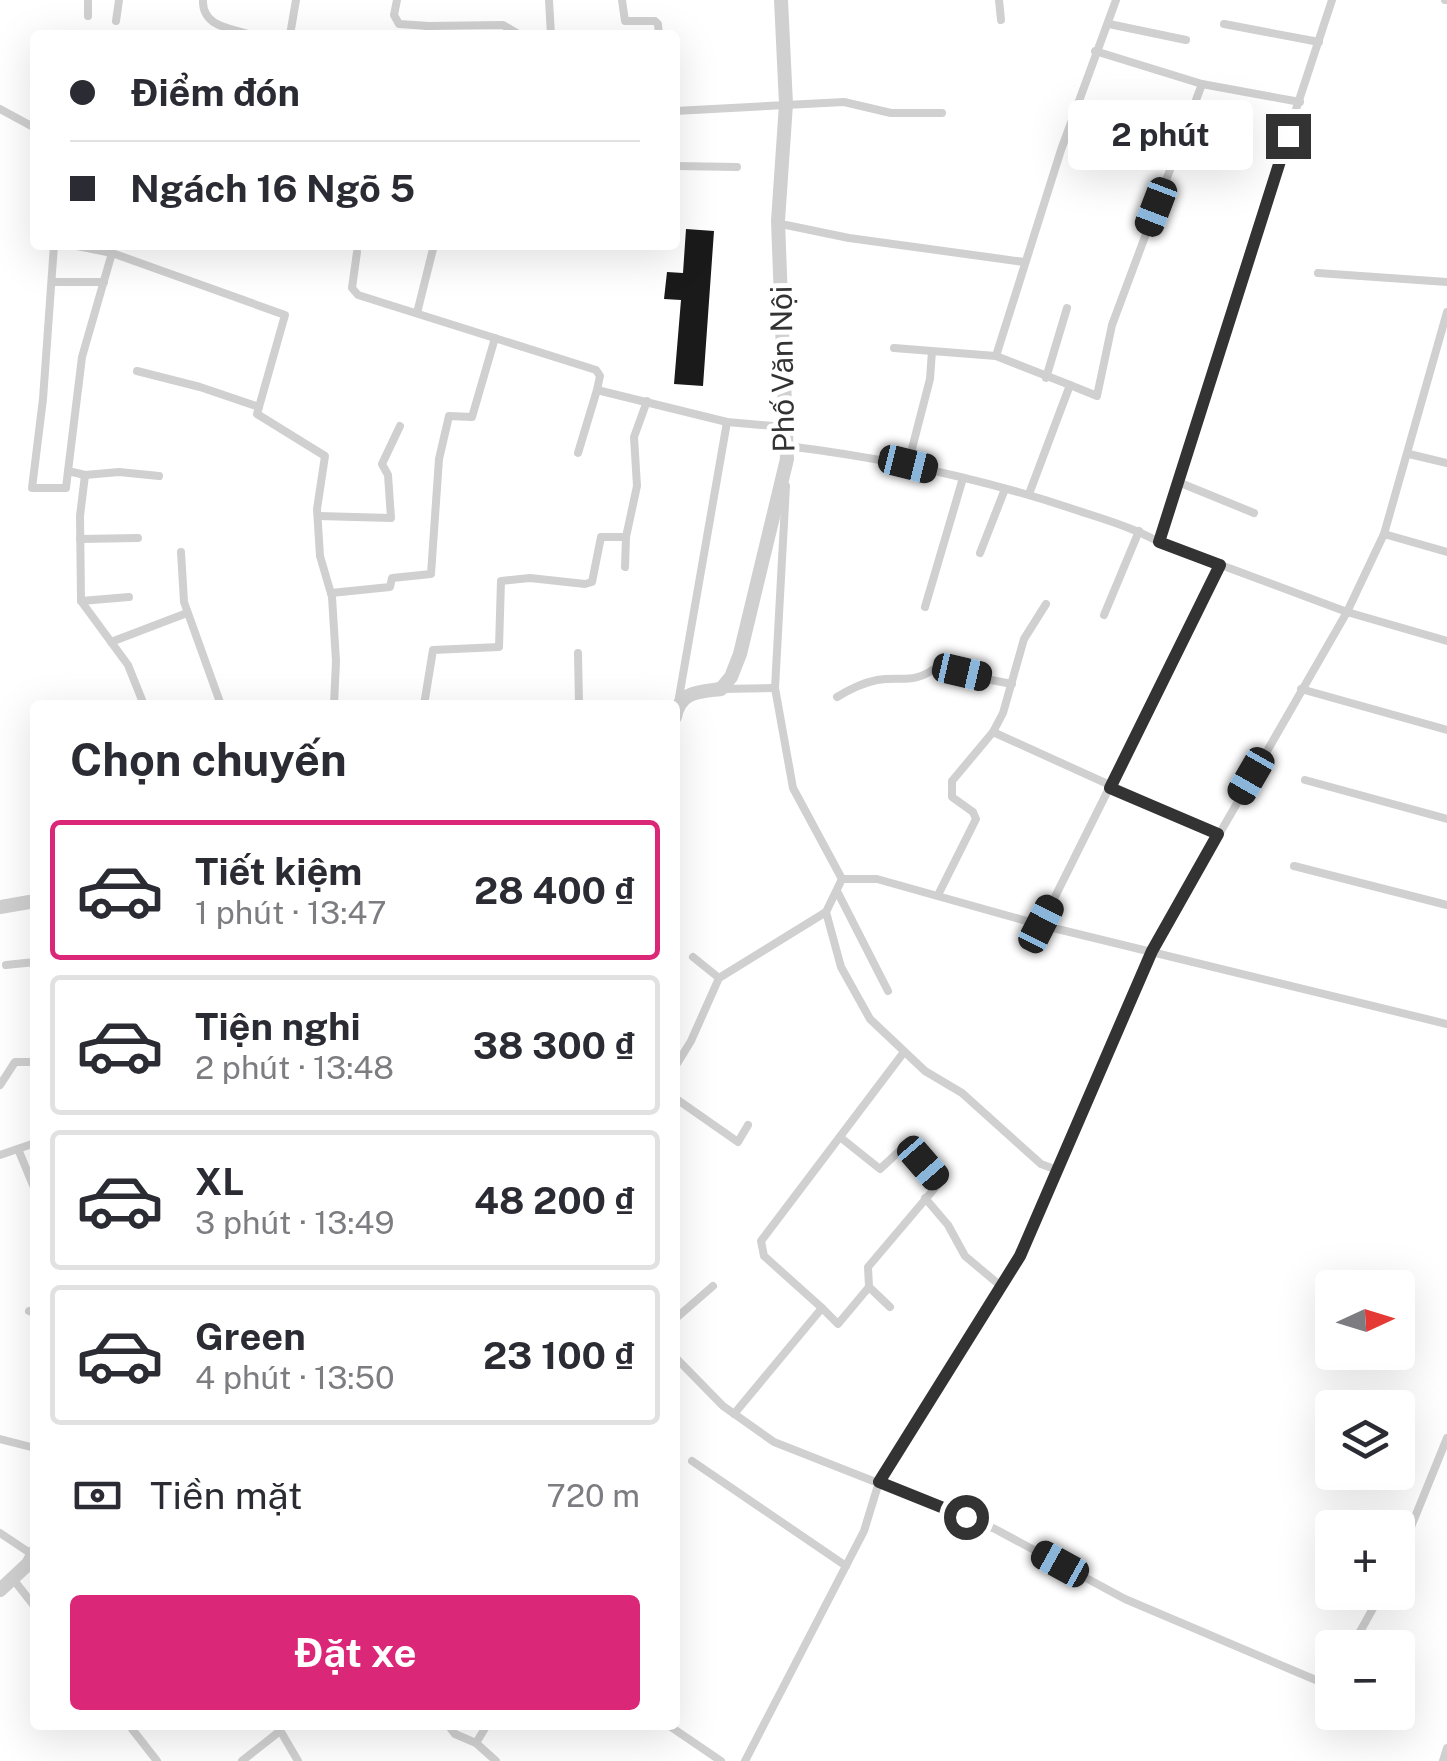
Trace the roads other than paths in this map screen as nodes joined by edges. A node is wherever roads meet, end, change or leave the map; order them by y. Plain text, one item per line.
1 (88, 0) edge
2 (119, 0) edge
3 (203, 0) edge
4 (296, 0) edge
5 (397, 0) edge
6 (549, 0) edge
7 (622, 0) edge
8 (781, 0) edge
9 (998, 0) edge
10 (1116, 0) edge
11 (1332, 0) edge
12 (88, 16) dead end
13 (1001, 20) dead end
14 (116, 21) dead end
15 (1110, 24) junction
16 (1224, 24) dead end
17 (235, 30) edge
18 (291, 30) edge
19 (424, 30) edge
20 (440, 30) edge
21 (512, 30) edge
22 (551, 30) edge
23 (659, 30) edge
24 (1186, 40) dead end
25 (1319, 42) junction
26 (1095, 51) junction
27 (1202, 84) junction
28 (1300, 102) junction
29 (786, 104) junction
30 (0, 109) edge
31 (680, 111) edge
32 (942, 114) dead end
33 (30, 125) edge
34 (680, 166) edge
35 (737, 166) dead end
36 (786, 225) dead end
37 (54, 250) edge
38 (110, 250) edge
39 (113, 250) edge
40 (433, 250) edge
41 (357, 252) dead end
42 (1024, 262) junction
43 (1318, 273) dead end
44 (52, 282) junction
45 (104, 282) junction
46 (1447, 282) edge
47 (1068, 308) dead end
48 (1447, 312) edge
49 (417, 314) junction
50 (495, 338) junction
51 (894, 348) dead end
52 (932, 351) junction
53 (996, 356) junction
54 (137, 371) dead end
55 (1046, 378) junction
56 (1070, 385) junction
57 (597, 390) junction
58 (647, 401) junction
59 (260, 407) junction
60 (727, 422) junction
61 (400, 426) dead end
62 (786, 427) junction
63 (786, 452) junction
64 (578, 453) dead end
65 (1409, 454) junction
66 (1447, 463) edge
67 (908, 464) junction
68 (68, 472) junction
69 (85, 475) junction
70 (159, 476) dead end
71 (963, 478) junction
72 (1178, 482) junction
73 (1005, 489) junction
74 (1029, 494) junction
75 (1254, 513) dead end
76 (318, 516) junction
77 (1139, 531) junction
78 (1384, 534) junction
79 (626, 537) junction
80 (138, 538) dead end
81 (80, 539) junction
82 (1159, 542) junction
83 (181, 552) dead end
84 (1447, 552) edge
85 (980, 554) dead end
86 (1220, 565) junction
87 (625, 566) dead end
88 (331, 593) junction
89 (129, 597) dead end
90 (81, 601) junction
91 (1046, 604) dead end
92 (926, 607) dead end
93 (1347, 612) junction
94 (188, 613) junction
95 (1104, 616) dead end
96 (1447, 641) edge
97 (110, 642) junction
98 (578, 653) dead end
99 (1012, 684) junction
100 (776, 688) junction
101 (721, 689) junction
102 (1301, 689) junction
103 (837, 696) dead end
104 (142, 700) edge
105 (219, 700) edge
106 (334, 700) edge
107 (425, 700) edge
108 (579, 700) edge
109 (678, 700) edge
110 (680, 705) edge
111 (1447, 730) edge
112 (992, 732) junction
113 (1305, 780) dead end
114 (1110, 788) junction
115 (1447, 819) edge
116 (1218, 834) junction
117 (1294, 866) dead end
118 (842, 879) junction
119 (836, 890) junction
120 (938, 895) junction
121 (30, 902) edge
122 (1447, 905) edge
123 (0, 907) edge
124 (826, 912) junction
125 (1041, 924) junction
126 (1152, 951) junction
127 (693, 958) dead end
128 (30, 963) edge
129 (6, 965) dead end
130 (719, 978) junction
131 (888, 991) dead end
132 (1447, 1024) edge
133 (904, 1052) junction
134 (680, 1059) edge
135 (30, 1062) edge
136 (0, 1085) edge
137 (680, 1101) edge
138 (748, 1125) dead end
139 (840, 1136) junction
140 (30, 1145) edge
141 (18, 1149) junction
142 (0, 1155) edge
143 (1057, 1170) junction
144 (30, 1178) edge
145 (925, 1198) junction
146 (713, 1286) dead end
147 (869, 1287) junction
148 (1002, 1287) junction
149 (890, 1307) dead end
150 (822, 1308) junction
151 (680, 1316) edge
152 (680, 1363) edge
153 (734, 1414) junction
154 (1447, 1438) edge
155 (0, 1439) edge
156 (30, 1447) edge
157 (692, 1461) dead end
158 (879, 1482) junction
159 (1415, 1517) edge
160 (0, 1533) edge
161 (30, 1558) edge
162 (30, 1563) edge
163 (846, 1566) junction
164 (13, 1580) junction
165 (0, 1590) edge
166 (30, 1601) edge
167 (1315, 1680) edge
168 (133, 1730) edge
169 (277, 1730) edge
170 (280, 1730) edge
171 (452, 1730) edge
172 (484, 1730) edge
173 (675, 1730) edge
174 (476, 1742) junction
175 (1447, 1748) edge
176 (157, 1761) edge
177 (242, 1761) edge
178 (298, 1761) edge
179 (496, 1761) edge
180 (721, 1761) edge
181 (745, 1761) edge
182 (1443, 1761) edge

1 - 12 lane
2 - 14 lane
3 - 17 lane
4 - 18 lane
5 - 19 lane
6 - 22 lane
7 - 23 lane
8 - 29 street, Phố Văn Nội
9 - 13 lane
10 - 15 lane
11 - 25 lane
15 - 24 lane
15 - 26 lane
16 - 25 lane
20 - 21 lane
25 - 28 lane
26 - 27 lane
26 - 42 lane
27 - 28 lane
27 - 56 lane
28 - 72 lane
29 - 31 lane
29 - 32 lane
29 - 62 street, Phố Văn Nội
30 - 33 lane
34 - 35 lane
36 - 42 lane
37 - 44 lane
38 - 45 lane
39 - 59 lane
40 - 49 lane
41 - 49 lane
42 - 53 lane
43 - 46 lane
44 - 45 lane
44 - 68 lane
45 - 68 lane
47 - 55 lane
48 - 65 lane
49 - 50 lane
50 - 57 lane
50 - 88 lane
51 - 52 lane
52 - 53 lane
52 - 67 lane
53 - 55 lane
54 - 59 lane
55 - 56 lane
56 - 74 lane
57 - 58 lane
57 - 64 lane
58 - 60 lane
58 - 79 lane
59 - 76 lane
60 - 62 lane
60 - 109 lane
61 - 76 lane
62 - 63 street, Phố Văn Nội
63 - 67 lane
63 - 100 lane
63 - 101 street, Phố Văn Nội
65 - 66 lane
65 - 78 lane
67 - 71 lane
68 - 69 lane
69 - 70 lane
69 - 81 lane
71 - 73 lane
71 - 92 lane
72 - 75 lane
72 - 82 lane
73 - 74 lane
73 - 85 lane
74 - 77 lane
76 - 88 lane
77 - 82 lane
77 - 95 lane
78 - 84 lane
78 - 93 lane
79 - 87 lane
79 - 107 lane
80 - 81 lane
81 - 90 lane
82 - 86 lane
83 - 94 lane
86 - 93 lane
86 - 114 lane
88 - 106 lane
89 - 90 lane
90 - 97 lane
91 - 99 lane
93 - 96 lane
93 - 102 lane
94 - 97 lane
94 - 105 lane
97 - 104 lane
98 - 108 lane
99 - 103 lane
99 - 112 lane
100 - 101 lane
100 - 118 lane
101 - 110 street
102 - 111 lane
102 - 116 lane
112 - 114 lane
112 - 120 lane
113 - 115 lane
114 - 116 lane
114 - 125 lane
116 - 126 lane
117 - 122 lane
118 - 119 lane
118 - 120 lane
119 - 124 lane
119 - 131 lane
120 - 125 lane
121 - 123 street
124 - 130 lane
124 - 133 lane
125 - 126 lane
126 - 132 lane
126 - 143 lane
127 - 130 lane
128 - 129 lane
130 - 134 lane
133 - 139 lane
133 - 143 lane
135 - 136 lane
137 - 138 lane
139 - 145 lane
139 - 150 lane
140 - 141 lane
141 - 142 lane
141 - 144 lane
143 - 148 lane
145 - 147 lane
145 - 148 lane
146 - 151 lane
147 - 149 lane
147 - 150 lane
148 - 158 lane
150 - 153 lane
152 - 153 lane
153 - 158 lane
154 - 159 lane
155 - 156 lane
157 - 163 lane
158 - 163 lane
158 - 167 lane
160 - 161 lane
162 - 164 street
163 - 181 lane
164 - 165 street
164 - 166 lane
168 - 176 lane
169 - 177 lane
170 - 178 lane
171 - 174 lane
172 - 174 lane
173 - 180 lane
174 - 179 lane
175 - 182 lane

